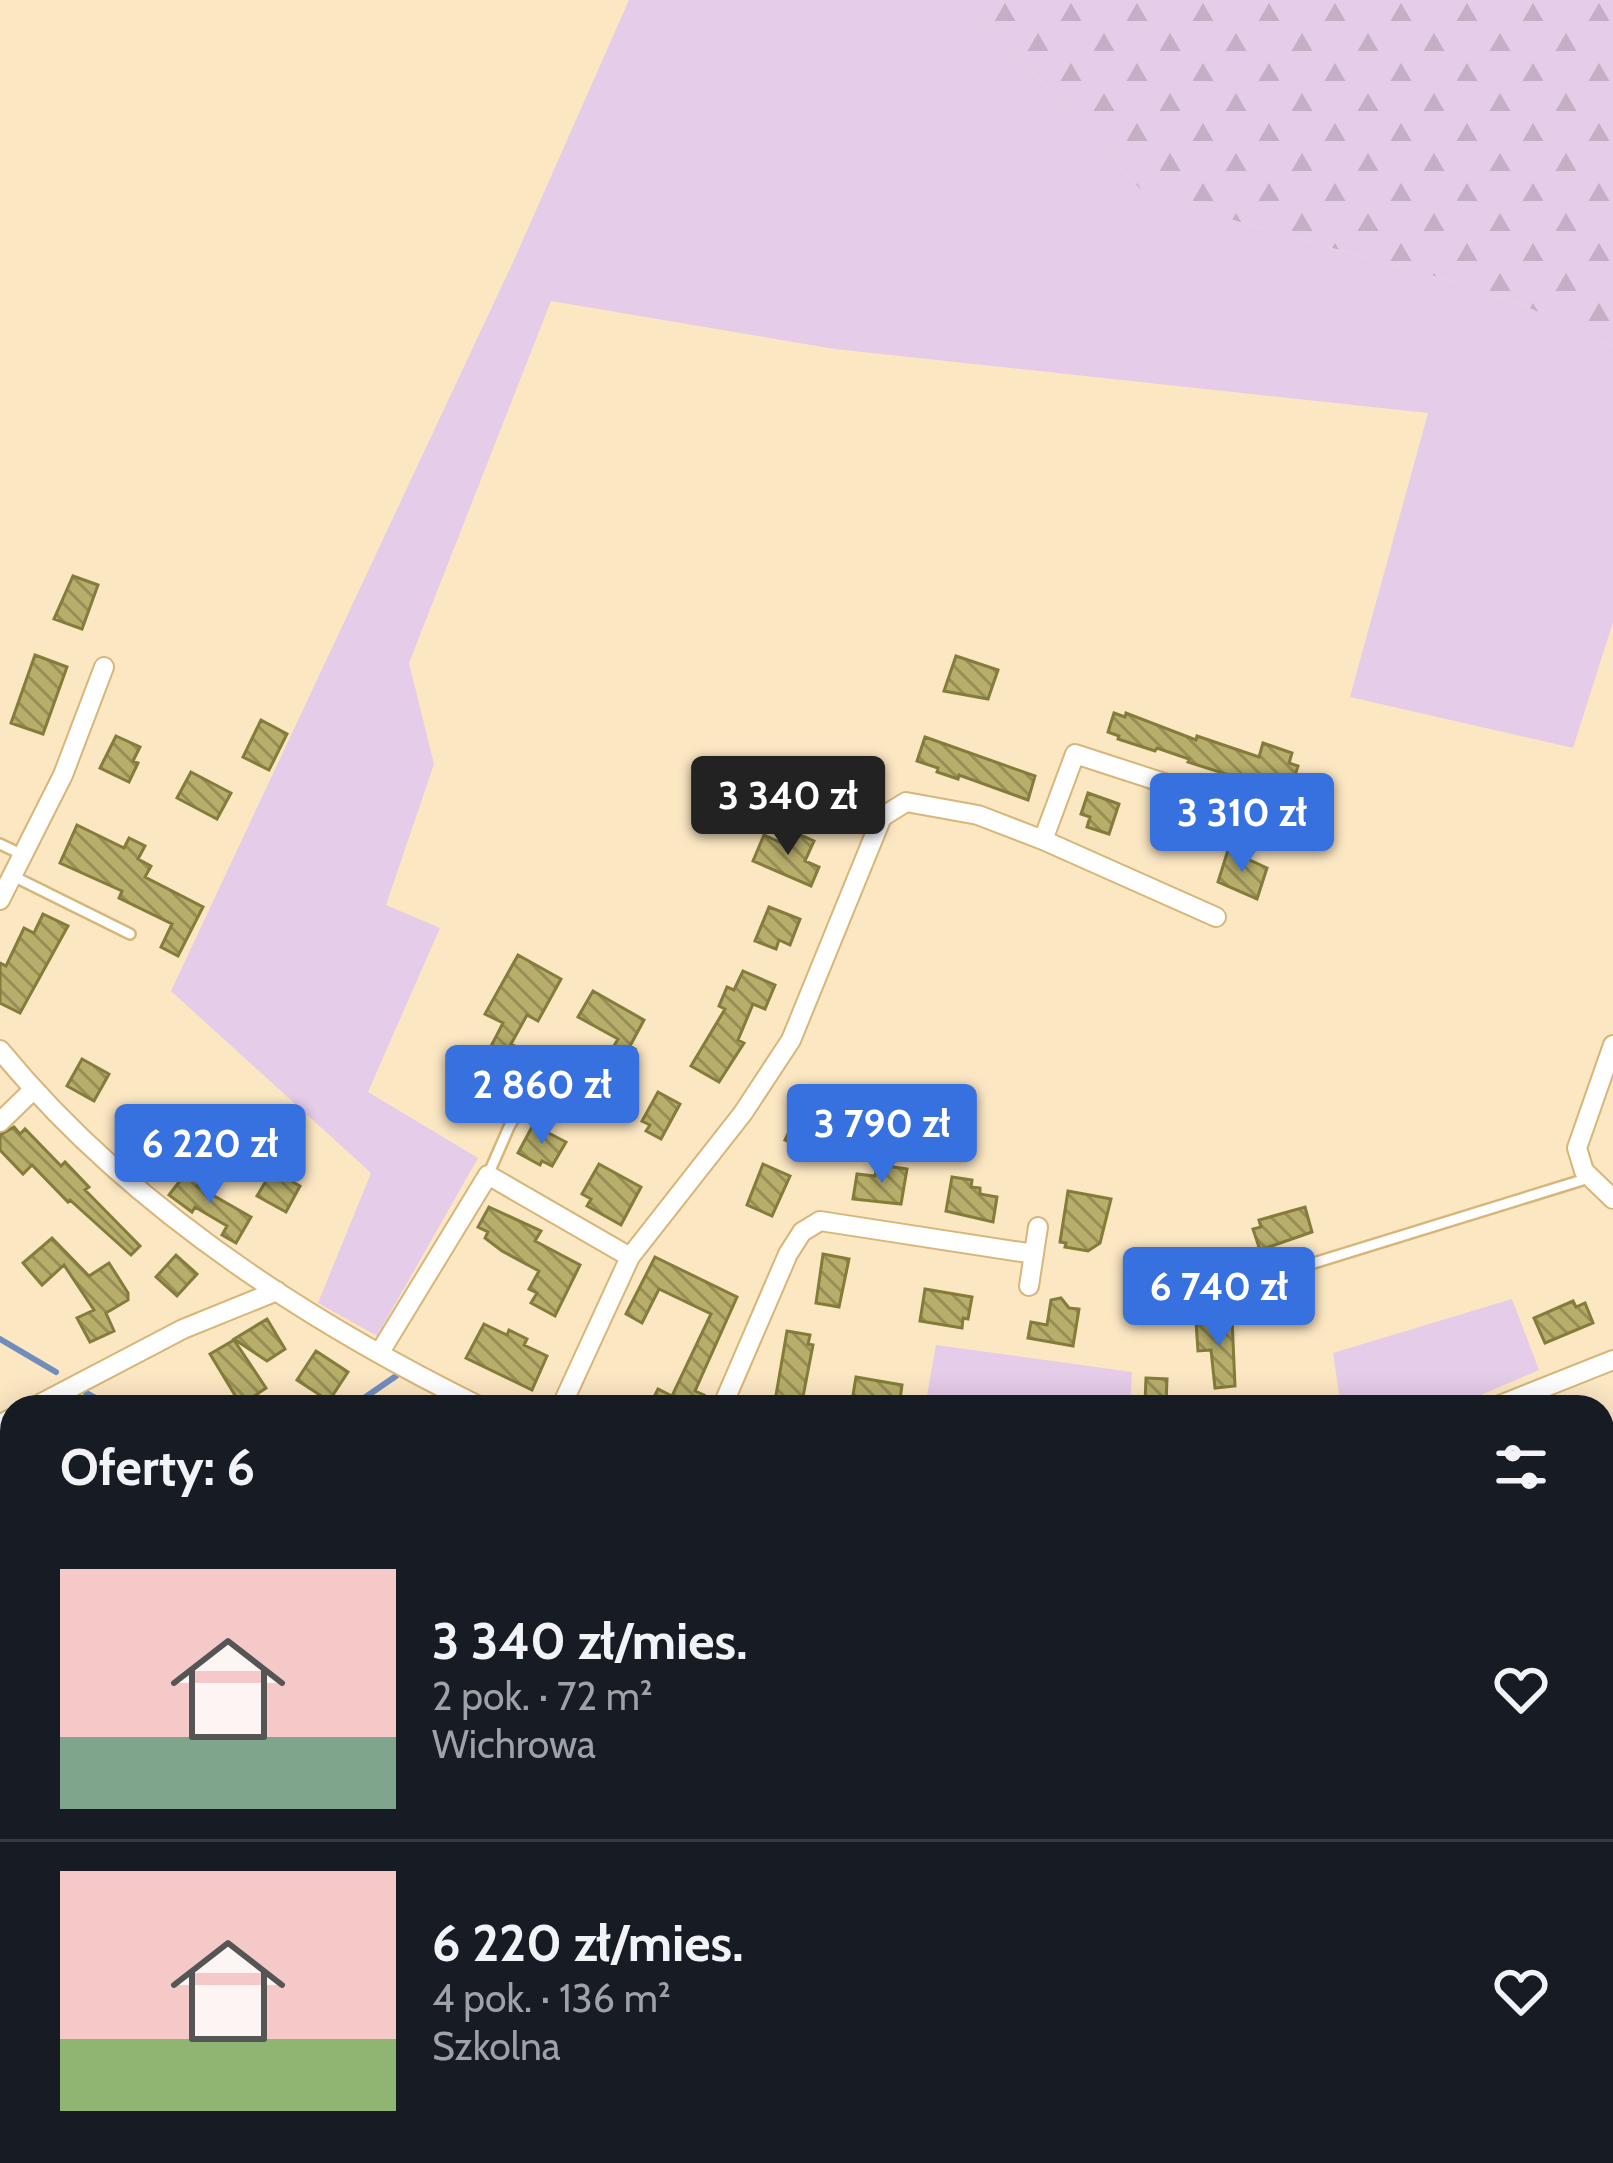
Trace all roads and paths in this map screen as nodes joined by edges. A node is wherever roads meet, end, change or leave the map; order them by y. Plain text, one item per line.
1 (104, 668) dead end
2 (1232, 805) dead end
3 (1042, 840) junction
4 (0, 844) edge
5 (23, 855) junction
6 (13, 876) junction
7 (0, 900) edge
8 (1216, 917) dead end
9 (130, 934) dead end
10 (1613, 1045) edge
11 (0, 1050) edge
12 (551, 1053) dead end
13 (33, 1090) junction
14 (0, 1122) edge
15 (488, 1175) junction
16 (1589, 1178) junction
17 (1613, 1199) edge
18 (1038, 1227) dead end
19 (1034, 1254) junction
20 (631, 1257) junction
21 (1029, 1286) dead end
22 (277, 1291) junction
23 (1253, 1294) dead end
24 (380, 1352) junction
25 (1613, 1360) edge
26 (57, 1395) edge
27 (459, 1395) edge
28 (567, 1395) edge
29 (727, 1395) edge
30 (1525, 1395) edge

1 - 5 street
2 - 3 street
3 - 8 street
3 - 20 street
4 - 5 lane
5 - 6 street
6 - 7 street
6 - 9 lane
10 - 16 street
11 - 13 street
12 - 15 lane
13 - 14 street
13 - 22 street
15 - 20 street
15 - 24 street
16 - 17 street
16 - 23 lane
18 - 19 street
19 - 21 street
19 - 29 street
20 - 28 street
22 - 24 street
22 - 26 street
24 - 27 street
25 - 30 street

